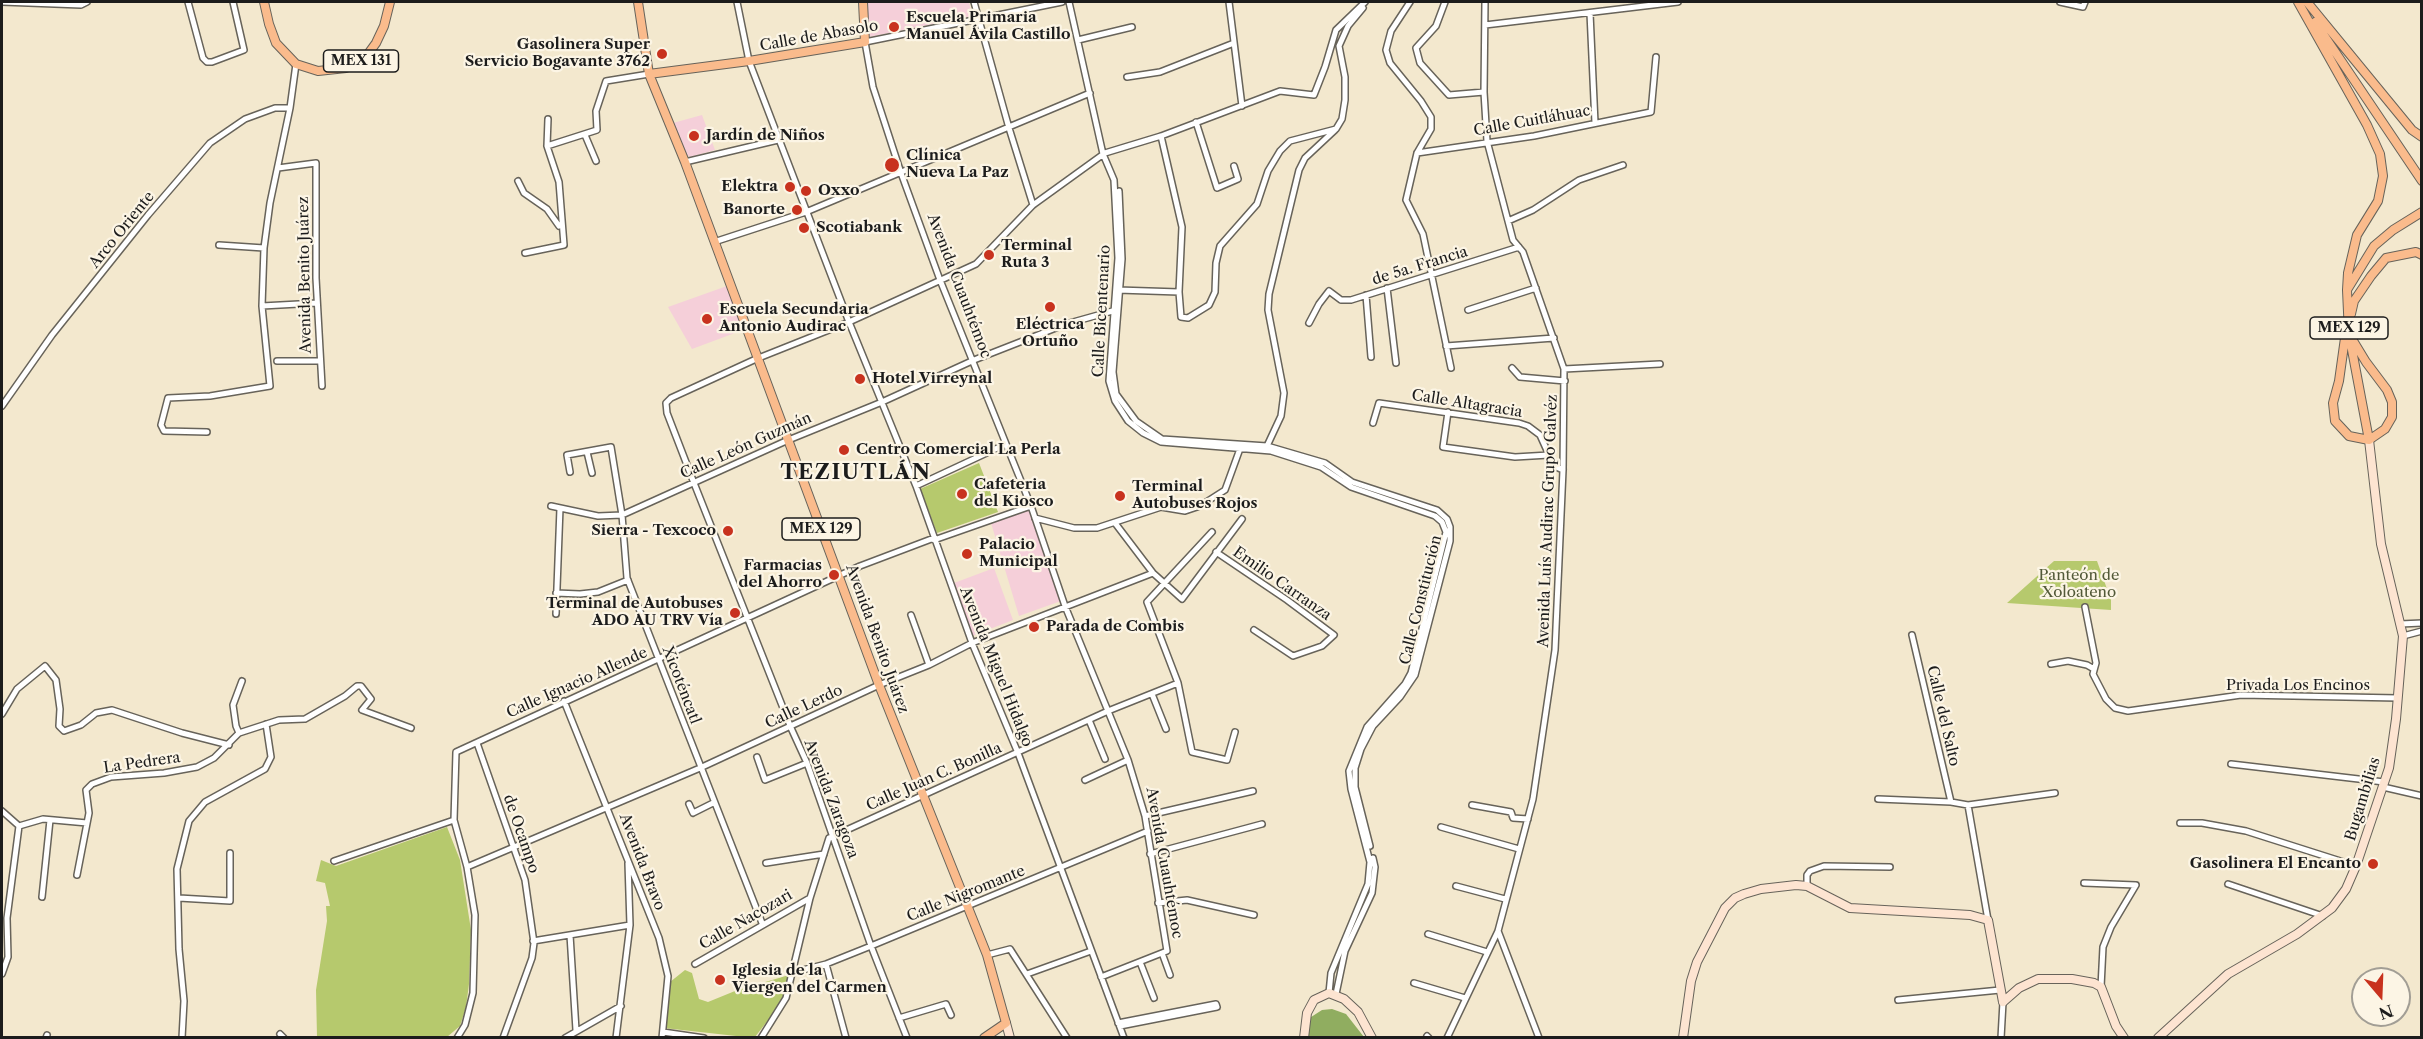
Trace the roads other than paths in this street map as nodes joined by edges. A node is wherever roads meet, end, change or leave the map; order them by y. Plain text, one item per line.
1 (2, 2) edge
2 (42, 2) edge
3 (87, 2) edge
4 (188, 2) edge
5 (233, 2) edge
6 (264, 2) edge
7 (390, 2) edge
8 (737, 2) edge
9 (863, 2) edge
10 (974, 2) edge
11 (1062, 2) edge
12 (1069, 2) edge
13 (1229, 2) edge
14 (1367, 2) edge
15 (1410, 2) edge
16 (1445, 2) edge
17 (1485, 2) edge
18 (1678, 2) edge
19 (2060, 2) edge
20 (2085, 2) edge
21 (2300, 2) edge
22 (2307, 2) edge
23 (637, 3) edge
24 (1590, 13) junction
25 (977, 18) junction
26 (1485, 26) junction
27 (1132, 27) dead end
28 (1078, 40) junction
29 (865, 42) junction
30 (1234, 44) junction
31 (1656, 57) dead end
32 (748, 61) junction
33 (296, 64) junction
34 (649, 74) junction
35 (1127, 77) dead end
36 (1484, 92) junction
37 (1090, 93) junction
38 (1242, 106) junction
39 (290, 108) junction
40 (548, 119) dead end
41 (1196, 122) junction
42 (1594, 123) junction
43 (1009, 128) junction
44 (1336, 129) junction
45 (585, 135) junction
46 (1161, 136) junction
47 (2421, 137) edge
48 (778, 140) junction
49 (1487, 141) junction
50 (547, 146) junction
51 (1104, 153) junction
52 (1417, 153) junction
53 (596, 161) dead end
54 (684, 162) junction
55 (1623, 165) dead end
56 (1234, 166) dead end
57 (278, 168) junction
58 (901, 173) junction
59 (518, 181) dead end
60 (2421, 181) edge
61 (1034, 206) junction
62 (806, 212) junction
63 (2421, 212) edge
64 (1508, 221) junction
65 (561, 231) junction
66 (714, 242) junction
67 (219, 245) dead end
68 (1519, 247) junction
69 (264, 248) junction
70 (525, 253) dead end
71 (2421, 255) edge
72 (1431, 276) junction
73 (940, 280) junction
74 (1387, 288) junction
75 (1536, 288) junction
76 (1117, 290) junction
77 (2347, 290) junction
78 (1179, 292) junction
79 (1366, 295) junction
80 (317, 303) junction
81 (262, 306) junction
82 (1117, 310) junction
83 (1468, 310) dead end
84 (849, 322) junction
85 (1309, 323) dead end
86 (2349, 323) junction
87 (2349, 334) junction
88 (1554, 338) junction
89 (1446, 346) junction
90 (1371, 357) dead end
91 (756, 359) junction
92 (974, 360) junction
93 (320, 361) junction
94 (277, 362) dead end
95 (1396, 363) dead end
96 (1660, 364) dead end
97 (1450, 368) dead end
98 (1512, 368) dead end
99 (1564, 369) junction
100 (1565, 381) junction
101 (322, 386) dead end
102 (882, 402) junction
103 (2, 406) edge
104 (1448, 412) junction
105 (1373, 423) dead end
106 (207, 432) dead end
107 (2369, 440) junction
108 (786, 441) junction
109 (1006, 444) junction
110 (1241, 445) junction
111 (1267, 446) junction
112 (587, 452) junction
113 (1549, 455) junction
114 (1563, 470) junction
115 (570, 472) dead end
116 (592, 473) dead end
117 (694, 483) junction
118 (916, 486) junction
119 (551, 506) dead end
120 (1031, 506) junction
121 (561, 508) junction
122 (622, 515) junction
123 (1035, 518) junction
124 (1242, 519) dead end
125 (1114, 523) junction
126 (1212, 532) dead end
127 (934, 539) junction
128 (1216, 552) junction
129 (1153, 573) junction
130 (839, 577) junction
131 (627, 579) junction
132 (1166, 585) junction
133 (1065, 606) junction
134 (2085, 607) dead end
135 (911, 615) dead end
136 (747, 618) junction
137 (2421, 623) edge
138 (2400, 624) junction
139 (1254, 630) dead end
140 (2421, 631) edge
141 (1912, 635) dead end
142 (2403, 636) junction
143 (972, 643) junction
144 (658, 660) junction
145 (2051, 664) dead end
146 (929, 665) junction
147 (2094, 669) junction
148 (242, 681) dead end
149 (1178, 683) junction
150 (879, 685) junction
151 (1152, 694) junction
152 (2398, 698) junction
153 (564, 701) junction
154 (1108, 711) junction
155 (2, 714) edge
156 (1089, 720) junction
157 (266, 724) junction
158 (411, 728) dead end
159 (790, 728) junction
160 (1166, 729) dead end
161 (1235, 732) dead end
162 (240, 733) junction
163 (477, 743) junction
164 (229, 745) junction
165 (1018, 753) junction
166 (757, 757) dead end
167 (1105, 759) dead end
168 (1128, 760) junction
169 (807, 763) junction
170 (2230, 764) dead end
171 (700, 768) junction
172 (1084, 780) dead end
173 (2384, 784) junction
174 (1253, 791) dead end
175 (2055, 793) dead end
176 (922, 794) junction
177 (2421, 796) edge
178 (1878, 799) dead end
179 (1951, 802) junction
180 (714, 803) junction
181 (689, 804) dead end
182 (1472, 805) dead end
183 (1968, 805) junction
184 (608, 807) junction
185 (2, 811) edge
186 (1145, 816) junction
187 (1528, 819) junction
188 (50, 820) junction
189 (454, 820) junction
190 (87, 823) junction
191 (2180, 823) dead end
192 (1262, 824) dead end
193 (19, 826) junction
194 (1441, 827) dead end
195 (1148, 831) junction
196 (831, 836) junction
197 (513, 847) junction
198 (1519, 849) junction
199 (230, 853) dead end
200 (824, 854) junction
201 (1150, 854) junction
202 (628, 858) junction
203 (334, 861) dead end
204 (766, 863) dead end
205 (2356, 866) junction
206 (467, 867) junction
207 (1890, 867) dead end
208 (1061, 869) junction
209 (77, 875) dead end
210 (2084, 883) dead end
211 (2228, 884) dead end
212 (1456, 886) dead end
213 (1807, 886) junction
214 (42, 897) dead end
215 (179, 898) junction
216 (810, 898) junction
217 (1505, 899) junction
218 (1158, 903) junction
219 (966, 906) junction
220 (1254, 915) dead end
221 (2323, 916) junction
222 (4, 918) edge
223 (1988, 920) junction
224 (762, 924) junction
225 (629, 926) junction
226 (1498, 931) junction
227 (1428, 934) dead end
228 (572, 936) junction
229 (534, 942) junction
230 (872, 946) junction
231 (1091, 951) junction
232 (1164, 952) junction
233 (1487, 952) junction
234 (987, 955) junction
235 (1140, 962) junction
236 (694, 964) dead end
237 (826, 964) junction
238 (791, 973) junction
239 (2, 974) edge
240 (1027, 974) junction
241 (1170, 975) dead end
242 (1101, 977) junction
243 (1414, 983) dead end
244 (2101, 987) junction
245 (2000, 990) junction
246 (1333, 994) junction
247 (1154, 998) dead end
248 (1466, 998) junction
249 (1898, 1000) dead end
250 (2003, 1002) junction
251 (621, 1006) junction
252 (951, 1015) dead end
253 (899, 1018) junction
254 (1006, 1023) junction
255 (1119, 1024) junction
256 (577, 1030) junction
257 (662, 1036) edge
258 (2159, 1037) edge
259 (182, 1038) edge
260 (457, 1038) edge
261 (503, 1038) edge
262 (565, 1038) edge
263 (616, 1038) edge
264 (704, 1038) edge
265 (761, 1038) edge
266 (846, 1038) edge
267 (907, 1038) edge
268 (984, 1038) edge
269 (1010, 1038) edge
270 (1067, 1038) edge
271 (1124, 1038) edge
272 (1304, 1038) edge
273 (1372, 1038) edge
274 (1447, 1038) edge
275 (1539, 1038) edge
276 (1683, 1038) edge
277 (2001, 1038) edge
278 (2124, 1038) edge
279 (2167, 1038) edge

1 - 2 street
2 - 3 street
4 - 5 street
6 - 33 main road
7 - 33 main road, MEX 131
8 - 32 street, Avenida Miguel Hidalgo
9 - 29 main road, Avenida Cuauhtémoc
10 - 25 street
11 - 25 street, Calle de Abasolo
12 - 28 street, Calle Bicentenario
13 - 30 street
14 - 38 street
14 - 44 street
15 - 52 street
16 - 36 street
17 - 26 street, Avenida Luís Audirac Grupo Galvéz
18 - 24 street
19 - 20 street
21 - 60 main road
21 - 77 main road
22 - 47 main road
23 - 34 main road, Avenida Benito Juárez / MEX 129
24 - 26 street
24 - 42 street
25 - 29 street, Calle de Abasolo
25 - 43 street
26 - 36 street, Avenida Luís Audirac Grupo Galvéz
27 - 28 street
28 - 37 street, Calle Bicentenario
29 - 32 main road, Calle de Abasolo
29 - 58 street, Avenida Cuauhtémoc
30 - 35 street
30 - 38 street
31 - 42 street, Calle Cuitláhuac
32 - 34 main road, Calle de Abasolo
32 - 48 street, Avenida Miguel Hidalgo
33 - 39 street
34 - 45 street
34 - 54 main road, Avenida Benito Juárez / MEX 129
36 - 49 street, Avenida Luís Audirac Grupo Galvéz
37 - 43 street
37 - 51 street, Calle Bicentenario
38 - 41 street
39 - 57 street
39 - 103 street, Arco Oriente
40 - 50 street
41 - 46 street
41 - 56 street
42 - 49 street, Calle Cuitláhuac
43 - 58 street
43 - 61 street
44 - 78 street
44 - 111 street
45 - 50 street
45 - 53 street
46 - 51 street
46 - 78 street
48 - 54 street
48 - 62 street, Avenida Miguel Hidalgo
49 - 52 street, Calle Cuitláhuac
49 - 64 street, Avenida Luís Audirac Grupo Galvéz
50 - 65 street
51 - 61 street
51 - 76 street, Calle Bicentenario
52 - 72 street
54 - 66 main road, Avenida Benito Juárez / MEX 129
55 - 64 street
57 - 69 street
57 - 80 street, Avenida Benito Juárez
58 - 62 street
58 - 73 street, Avenida Cuauhtémoc
59 - 65 street
61 - 73 street
62 - 66 street
62 - 84 street, Avenida Miguel Hidalgo
63 - 77 main road
64 - 68 street, Avenida Luís Audirac Grupo Galvéz
65 - 70 street
66 - 91 main road, Avenida Benito Juárez / MEX 129
67 - 69 street
68 - 72 street, de 5a. Francia
68 - 75 street, Avenida Luís Audirac Grupo Galvéz
69 - 81 street
71 - 86 main road
72 - 74 street, de 5a. Francia
72 - 89 street
73 - 84 street
73 - 92 street, Avenida Cuauhtémoc
74 - 79 street, de 5a. Francia
74 - 95 street
75 - 83 street
75 - 88 street, Avenida Luís Audirac Grupo Galvéz
76 - 78 street
76 - 82 street, Calle Bicentenario
77 - 86 main road, MEX 129
79 - 85 street, de 5a. Francia
79 - 90 street
80 - 81 street
80 - 93 street, Avenida Benito Juárez
81 - 106 street
82 - 92 street, Calle León Guzmán
82 - 110 street, Calle Bicentenario
84 - 91 street
84 - 102 street, Avenida Miguel Hidalgo
86 - 87 main road, MEX 129
87 - 107 main road, MEX 129
87 - 107 main road
87 - 107 main road
88 - 89 street
88 - 99 street, Avenida Luís Audirac Grupo Galvéz
89 - 97 street
91 - 108 main road, Avenida Benito Juárez / MEX 129
91 - 117 street, Avenida Zaragoza
92 - 102 street, Calle León Guzmán
92 - 109 street, Avenida Cuauhtémoc
93 - 94 street
93 - 101 street, Avenida Benito Juárez
96 - 99 street
98 - 100 street
99 - 100 street, Avenida Luís Audirac Grupo Galvéz
100 - 114 street, Avenida Luís Audirac Grupo Galvéz
102 - 108 street, Calle León Guzmán
102 - 118 street, Avenida Miguel Hidalgo
104 - 105 street, Calle Altagracia
104 - 113 street, Calle Altagracia
104 - 113 street
107 - 138 main road, Bugambilias
108 - 117 street, Calle León Guzmán
108 - 130 main road, Avenida Benito Juárez / MEX 129
109 - 118 street
109 - 120 street, Avenida Cuauhtémoc
110 - 111 street, Calle Constitución
110 - 125 street
110 - 246 street, Calle Constitución
111 - 246 street, Calle Constitución
112 - 115 street
112 - 116 street
112 - 122 street, Xicoténcatl
113 - 114 street, Calle Altagracia
114 - 187 street, Avenida Luís Audirac Grupo Galvéz
117 - 122 street, Calle León Guzmán
117 - 136 street, Avenida Zaragoza
118 - 127 street, Avenida Miguel Hidalgo
119 - 121 street
120 - 123 street, Avenida Cuauhtémoc
120 - 127 street
121 - 122 street
121 - 131 street
122 - 131 street, Xicoténcatl
123 - 125 street
123 - 133 street, Avenida Cuauhtémoc
124 - 128 street, Emilio Carranza
125 - 129 street
126 - 132 street
127 - 130 street, Calle Ignacio Allende
127 - 143 street, Avenida Miguel Hidalgo
128 - 132 street, Emilio Carranza
128 - 139 street, Emilio Carranza
129 - 132 street
129 - 133 street, Calle Lerdo
130 - 136 street, Calle Ignacio Allende
130 - 150 main road, Avenida Benito Juárez / MEX 129
131 - 144 street, Xicoténcatl
132 - 149 street
133 - 143 street, Calle Lerdo
133 - 154 street, Avenida Cuauhtémoc
134 - 147 street
135 - 146 street
136 - 144 street, Calle Ignacio Allende
136 - 159 street, Avenida Zaragoza
137 - 138 street
138 - 142 main road, Bugambilias
140 - 142 street
141 - 179 street, Calle del Salto
142 - 152 main road, Bugambilias
143 - 146 street, Calle Lerdo
143 - 165 street, Avenida Miguel Hidalgo
144 - 153 street, Calle Ignacio Allende
144 - 171 street, Xicoténcatl
145 - 147 street
146 - 150 street, Calle Lerdo
147 - 152 street, Privada Los Encinos
148 - 162 street
149 - 151 street, Calle Juan C. Bonilla
149 - 161 street
150 - 159 street, Calle Lerdo
150 - 176 main road, Avenida Benito Juárez / MEX 129
151 - 154 street, Calle Juan C. Bonilla
151 - 160 street
152 - 173 main road, Bugambilias
153 - 163 street, Calle Ignacio Allende
153 - 184 street, Avenida Bravo
154 - 156 street, Calle Juan C. Bonilla
154 - 168 street, Avenida Cuauhtémoc
155 - 164 street
156 - 165 street, Calle Juan C. Bonilla
156 - 167 street
157 - 158 street
157 - 162 street
157 - 215 street
159 - 169 street, Avenida Zaragoza
159 - 171 street, Calle Lerdo
162 - 164 street, La Pedrera
163 - 189 street, Calle Ignacio Allende
163 - 197 street, de Ocampo
164 - 190 street, La Pedrera
165 - 176 street, Calle Juan C. Bonilla
165 - 208 street, Avenida Miguel Hidalgo
166 - 169 street
168 - 172 street
168 - 186 street, Avenida Cuauhtémoc
169 - 196 street, Avenida Zaragoza
170 - 173 street
171 - 180 street, Xicoténcatl
171 - 184 street, Calle Lerdo
173 - 177 street
173 - 205 main road, Bugambilias
174 - 186 street
175 - 183 street
176 - 196 street, Calle Juan C. Bonilla
176 - 219 main road, Avenida Benito Juárez / MEX 129
178 - 179 street
179 - 183 street
180 - 181 street
180 - 224 street, Xicoténcatl
182 - 187 street
183 - 223 street
184 - 197 street, Calle Lerdo
184 - 202 street, Avenida Bravo
185 - 193 street
186 - 195 street, Avenida Cuauhtémoc
187 - 198 street, Avenida Luís Audirac Grupo Galvéz
188 - 190 street
188 - 193 street
188 - 214 street
189 - 203 street
189 - 206 street
190 - 209 street, La Pedrera
191 - 205 street
192 - 201 street
193 - 222 street
194 - 198 street
195 - 201 street, Avenida Cuauhtémoc
195 - 208 street, Calle Nigromante
196 - 200 street
196 - 230 street, Avenida Zaragoza
197 - 206 street, Calle Lerdo
197 - 229 street, de Ocampo
198 - 217 street, Avenida Luís Audirac Grupo Galvéz
199 - 215 street
200 - 204 street
200 - 216 street
201 - 218 street, Avenida Cuauhtémoc
202 - 225 street
202 - 257 street, Avenida Bravo
205 - 221 main road, Bugambilias
206 - 260 street
207 - 213 street
208 - 219 street, Calle Nigromante
208 - 231 street, Avenida Miguel Hidalgo
210 - 244 street
211 - 221 street
212 - 217 street
213 - 223 main road
213 - 276 main road
215 - 259 street
216 - 224 street, Calle Nacozari
216 - 238 street
217 - 226 street, Avenida Luís Audirac Grupo Galvéz
218 - 220 street
218 - 232 street, Avenida Cuauhtémoc
219 - 230 street, Calle Nigromante
219 - 234 main road, Avenida Benito Juárez / MEX 129
221 - 258 main road, Bugambilias
222 - 239 street
223 - 245 main road
224 - 236 street, Calle Nacozari
225 - 228 street
225 - 251 street
226 - 233 street, Avenida Luís Audirac Grupo Galvéz
226 - 275 street
227 - 233 street
228 - 229 street
228 - 256 street
229 - 261 street, de Ocampo
230 - 237 street, Calle Nigromante
230 - 253 street, Avenida Zaragoza
231 - 240 street
231 - 242 street, Avenida Miguel Hidalgo
232 - 235 street
232 - 241 street, Avenida Cuauhtémoc
233 - 248 street, Avenida Luís Audirac Grupo Galvéz
234 - 240 street
234 - 254 main road, Avenida Benito Juárez / MEX 129
235 - 242 street
235 - 247 street
237 - 238 street, Calle Nigromante
237 - 266 street
238 - 265 street
240 - 270 street
242 - 255 street, Avenida Miguel Hidalgo
243 - 248 street
244 - 250 main road
244 - 278 main road
245 - 249 street
245 - 250 main road
246 - 272 main road
246 - 273 main road
248 - 274 street, Avenida Luís Audirac Grupo Galvéz
250 - 277 street
251 - 256 street
251 - 263 street
252 - 253 street
253 - 267 street, Avenida Zaragoza
254 - 268 main road
254 - 269 main road
255 - 255 street
255 - 271 street, Avenida Miguel Hidalgo
256 - 262 street
257 - 264 street
258 - 279 street

